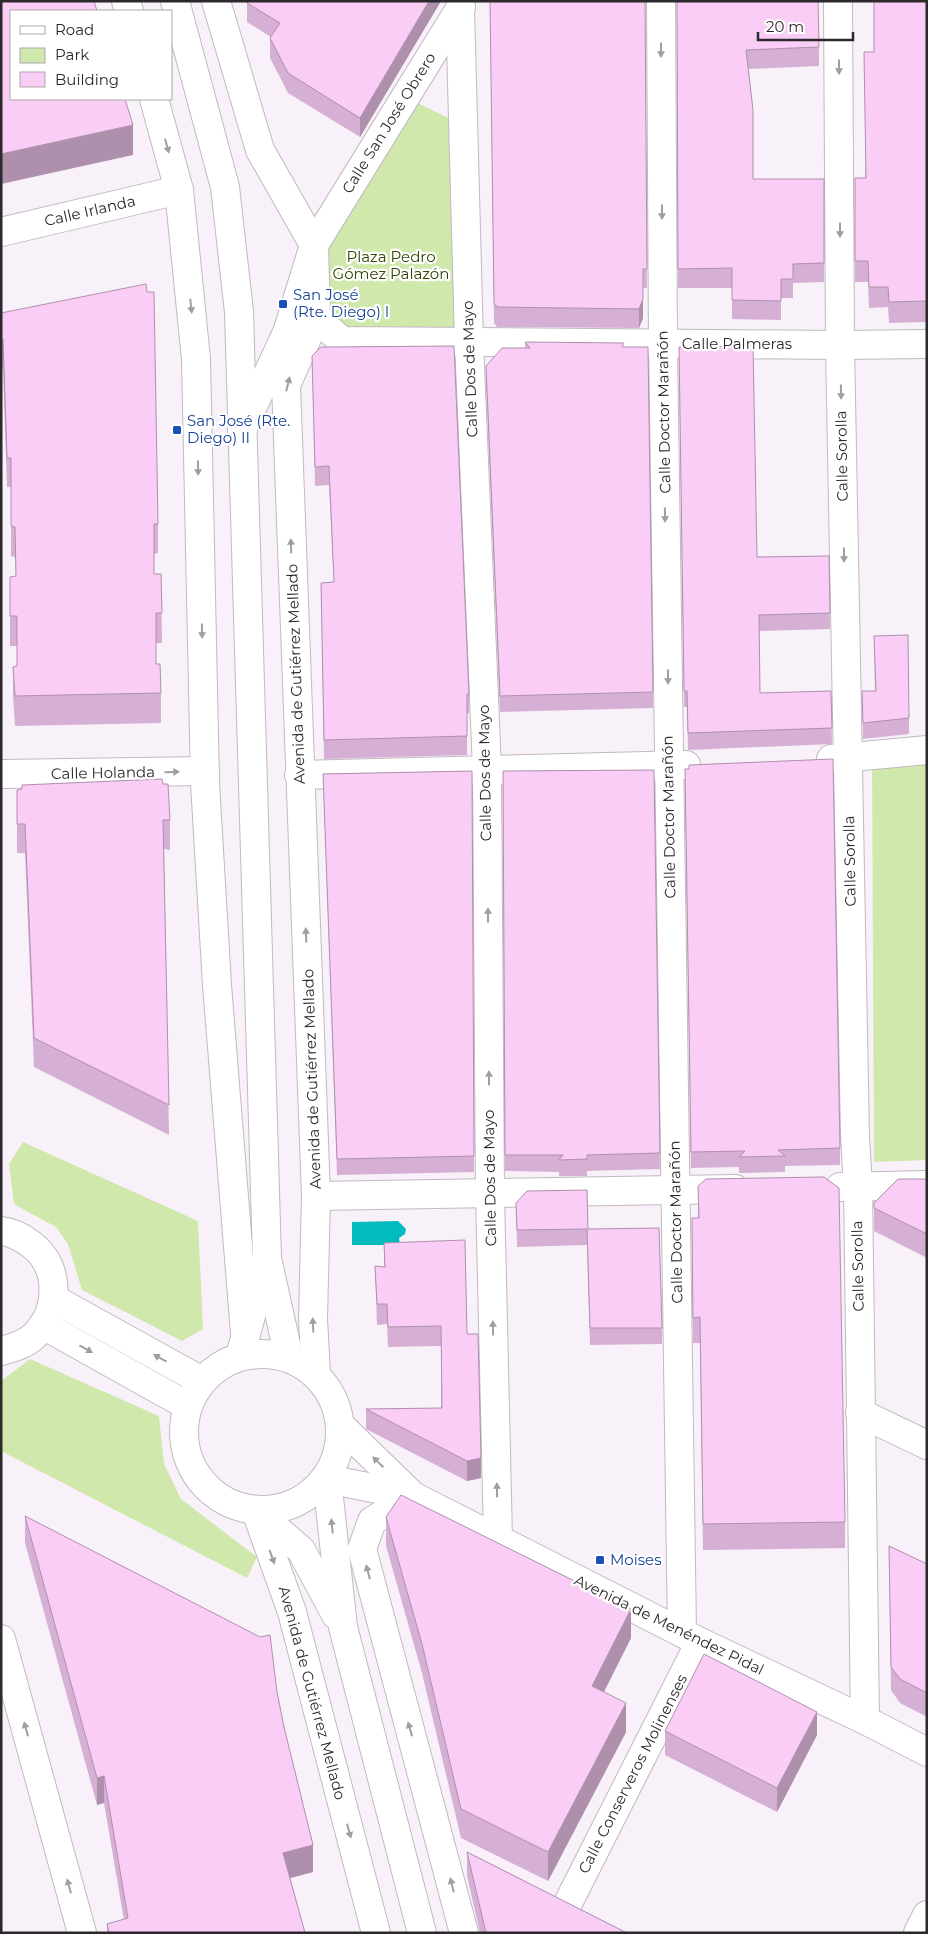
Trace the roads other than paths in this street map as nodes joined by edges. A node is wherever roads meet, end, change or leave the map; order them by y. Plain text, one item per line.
1 (175, 1) edge
2 (216, 1) edge
3 (660, 1) edge
4 (838, 1) edge
5 (462, 5) edge
6 (154, 100) edge
7 (179, 190) junction
8 (1, 232) edge
9 (314, 245) junction
10 (316, 318) junction
11 (469, 342) junction
12 (663, 344) junction
13 (927, 344) edge
14 (840, 345) junction
15 (242, 430) junction
16 (927, 750) edge
17 (848, 759) junction
18 (808, 760) edge
19 (708, 764) edge
20 (669, 766) junction
21 (487, 770) junction
22 (205, 771) junction
23 (1, 774) edge
24 (299, 774) junction
25 (927, 1185) edge
26 (858, 1186) junction
27 (812, 1187) edge
28 (763, 1188) edge
29 (675, 1191) junction
30 (490, 1194) junction
31 (316, 1196) junction
32 (1, 1231) edge
33 (266, 1258) junction
34 (54, 1299) junction
35 (43, 1325) junction
36 (242, 1345) junction
37 (1, 1351) edge
38 (289, 1358) junction
39 (316, 1374) junction
40 (202, 1381) junction
41 (188, 1406) junction
42 (860, 1413) junction
43 (342, 1427) junction
44 (927, 1445) edge
45 (327, 1479) junction
46 (413, 1496) junction
47 (256, 1512) junction
48 (498, 1539) junction
49 (343, 1627) junction
50 (691, 1637) junction
51 (1, 1639) edge
52 (865, 1720) junction
53 (927, 1752) edge
54 (442, 1846) junction
55 (469, 1859) edge
56 (539, 1894) edge
57 (566, 1907) junction
58 (927, 1915) edge
59 (591, 1920) edge
60 (82, 1933) edge
61 (376, 1933) edge
62 (422, 1933) edge
63 (464, 1933) edge
64 (918, 1933) edge

1 - 15 street
2 - 9 street, Avenida de Gutiérrez Mellado
3 -> 12 street, Calle Doctor Marañón
4 -> 14 street, Calle Sorolla
5 - 9 street, Calle San José Obrero
5 - 11 street, Calle Dos de Mayo
6 -> 7 street
7 - 8 street, Calle Irlanda
7 -> 22 street
9 - 10 street, Avenida de Gutiérrez Mellado
9 - 15 street, Calle San José Obrero
10 - 11 street, Calle Palmeras
24 -> 10 street, Avenida de Gutiérrez Mellado
11 - 12 street, Calle Palmeras
11 - 21 street, Calle Dos de Mayo
12 - 14 street, Calle Palmeras
12 -> 20 street, Calle Doctor Marañón
13 - 14 street, Calle Palmeras
14 -> 17 street, Calle Sorolla
15 - 33 street
16 - 17 street
17 - 18 street
17 - 26 street, Calle Sorolla
19 - 20 street
20 - 21 street
20 - 29 street, Calle Doctor Marañón
21 - 24 street
30 -> 21 street, Calle Dos de Mayo
23 -> 22 street, Calle Holanda
22 - 36 street
31 -> 24 street, Avenida de Gutiérrez Mellado
25 - 26 street
26 - 27 street
26 - 42 street, Calle Sorolla
28 - 29 street
29 - 30 street
29 - 50 street, Calle Doctor Marañón
30 - 31 street
48 -> 30 street, Calle Dos de Mayo
39 -> 31 street, Avenida de Gutiérrez Mellado
32 - 34 street
33 - 36 street
33 - 38 street
34 - 35 street
40 -> 34 street
35 - 37 street
35 -> 41 street
36 - 38 street
36 - 40 street
38 - 39 street
39 - 43 street
40 - 41 street
41 - 47 street
42 - 44 street
42 - 52 street, Calle Sorolla
43 - 45 street
46 -> 43 street, Avenida de Menéndez Pidal
45 - 46 street, Avenida de Menéndez Pidal
45 - 47 street
49 -> 45 street
46 - 48 street, Avenida de Menéndez Pidal
54 -> 46 street
47 - 49 street
47 -> 61 street, Avenida de Gutiérrez Mellado
48 - 50 street, Avenida de Menéndez Pidal
49 - 62 street
50 - 52 street, Avenida de Menéndez Pidal
50 - 57 street, Calle Conserveros Molinenses
60 -> 51 street
52 - 53 street, Avenida de Menéndez Pidal
54 - 55 street
63 -> 54 street
56 - 57 street
57 - 59 street
58 - 64 street

